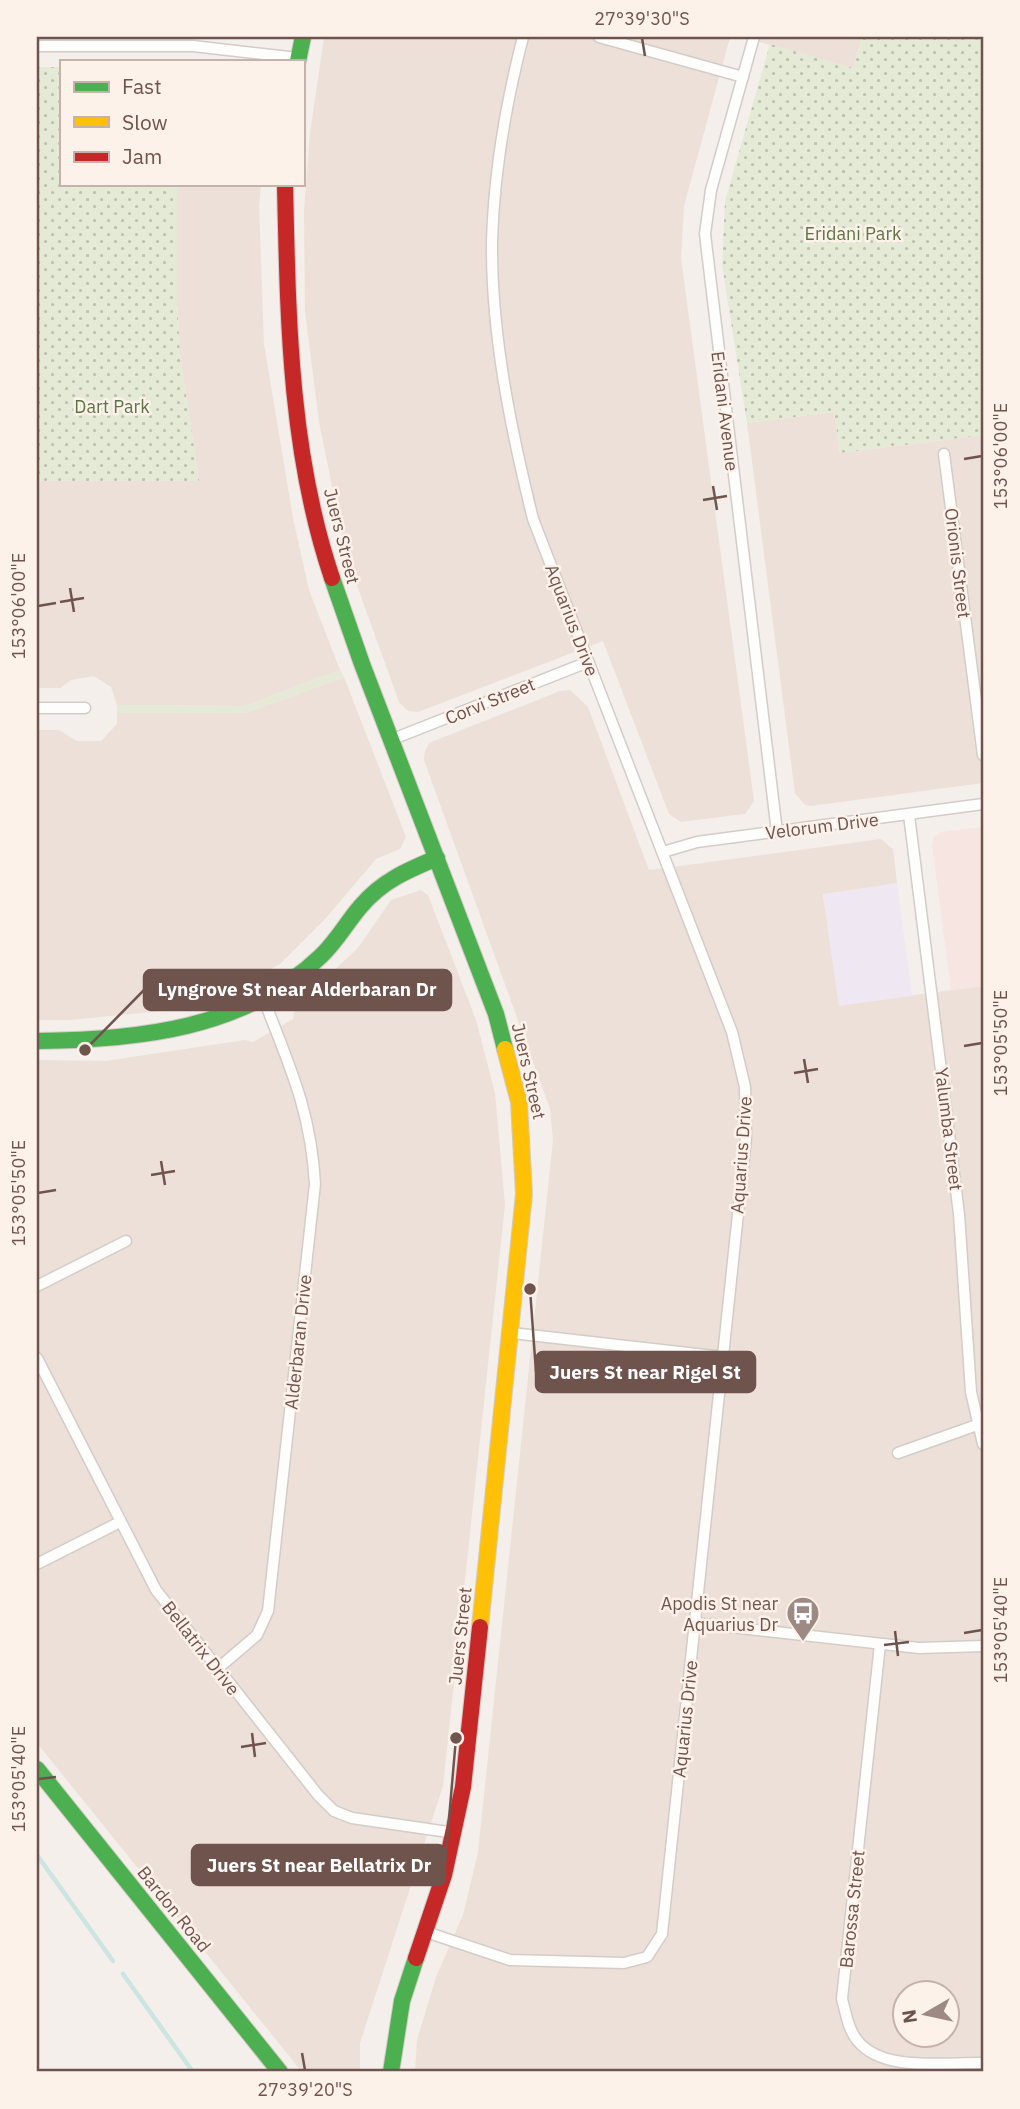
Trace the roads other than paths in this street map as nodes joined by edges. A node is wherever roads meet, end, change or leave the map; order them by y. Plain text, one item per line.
1 (303, 37) edge
2 (523, 37) edge
3 (600, 37) edge
4 (754, 37) edge
5 (37, 46) edge
6 (298, 60) edge
7 (743, 77) junction
8 (285, 186) edge
9 (944, 454) dead end
10 (588, 662) junction
11 (37, 708) edge
12 (85, 708) dead end
13 (393, 739) junction
14 (983, 755) edge
15 (983, 804) edge
16 (909, 815) junction
17 (777, 832) junction
18 (663, 852) junction
19 (437, 858) junction
20 (264, 1000) junction
21 (37, 1041) edge
22 (126, 1241) dead end
23 (37, 1286) edge
24 (512, 1333) junction
25 (723, 1357) junction
26 (37, 1358) edge
27 (977, 1425) junction
28 (983, 1444) edge
29 (898, 1453) dead end
30 (120, 1522) junction
31 (37, 1564) edge
32 (695, 1623) junction
33 (880, 1644) junction
34 (983, 1646) edge
35 (216, 1670) junction
36 (37, 1769) edge
37 (455, 1833) junction
38 (426, 1932) junction
39 (983, 2063) edge
40 (281, 2072) edge
41 (391, 2072) edge

1 - 6 street
2 - 10 street, Aquarius Drive
3 - 7 street
4 - 7 street, Eridani Avenue
5 - 6 street
7 - 17 street, Eridani Avenue
8 - 13 street, Juers Street
9 - 14 street, Orionis Street
10 - 13 street, Corvi Street
10 - 18 street, Aquarius Drive
11 - 12 street
13 - 19 street, Juers Street
15 - 16 street, Velorum Drive
16 - 17 street, Velorum Drive
16 - 27 street, Yalumba Street
17 - 18 street, Velorum Drive
18 - 25 street, Aquarius Drive
19 - 20 street
19 - 24 street, Juers Street
20 - 21 street
20 - 35 street, Alderbaran Drive
22 - 23 street
24 - 25 street
24 - 37 street, Juers Street
25 - 32 street, Aquarius Drive
26 - 30 street, Bellatrix Drive
27 - 28 street, Yalumba Street
27 - 29 street
30 - 31 street
30 - 35 street, Bellatrix Drive
32 - 33 street
32 - 38 street, Aquarius Drive
33 - 34 street
33 - 39 street, Barossa Street
35 - 37 street, Bellatrix Drive
36 - 40 street, Bardon Road
37 - 38 street, Juers Street
38 - 41 street, Juers Street

